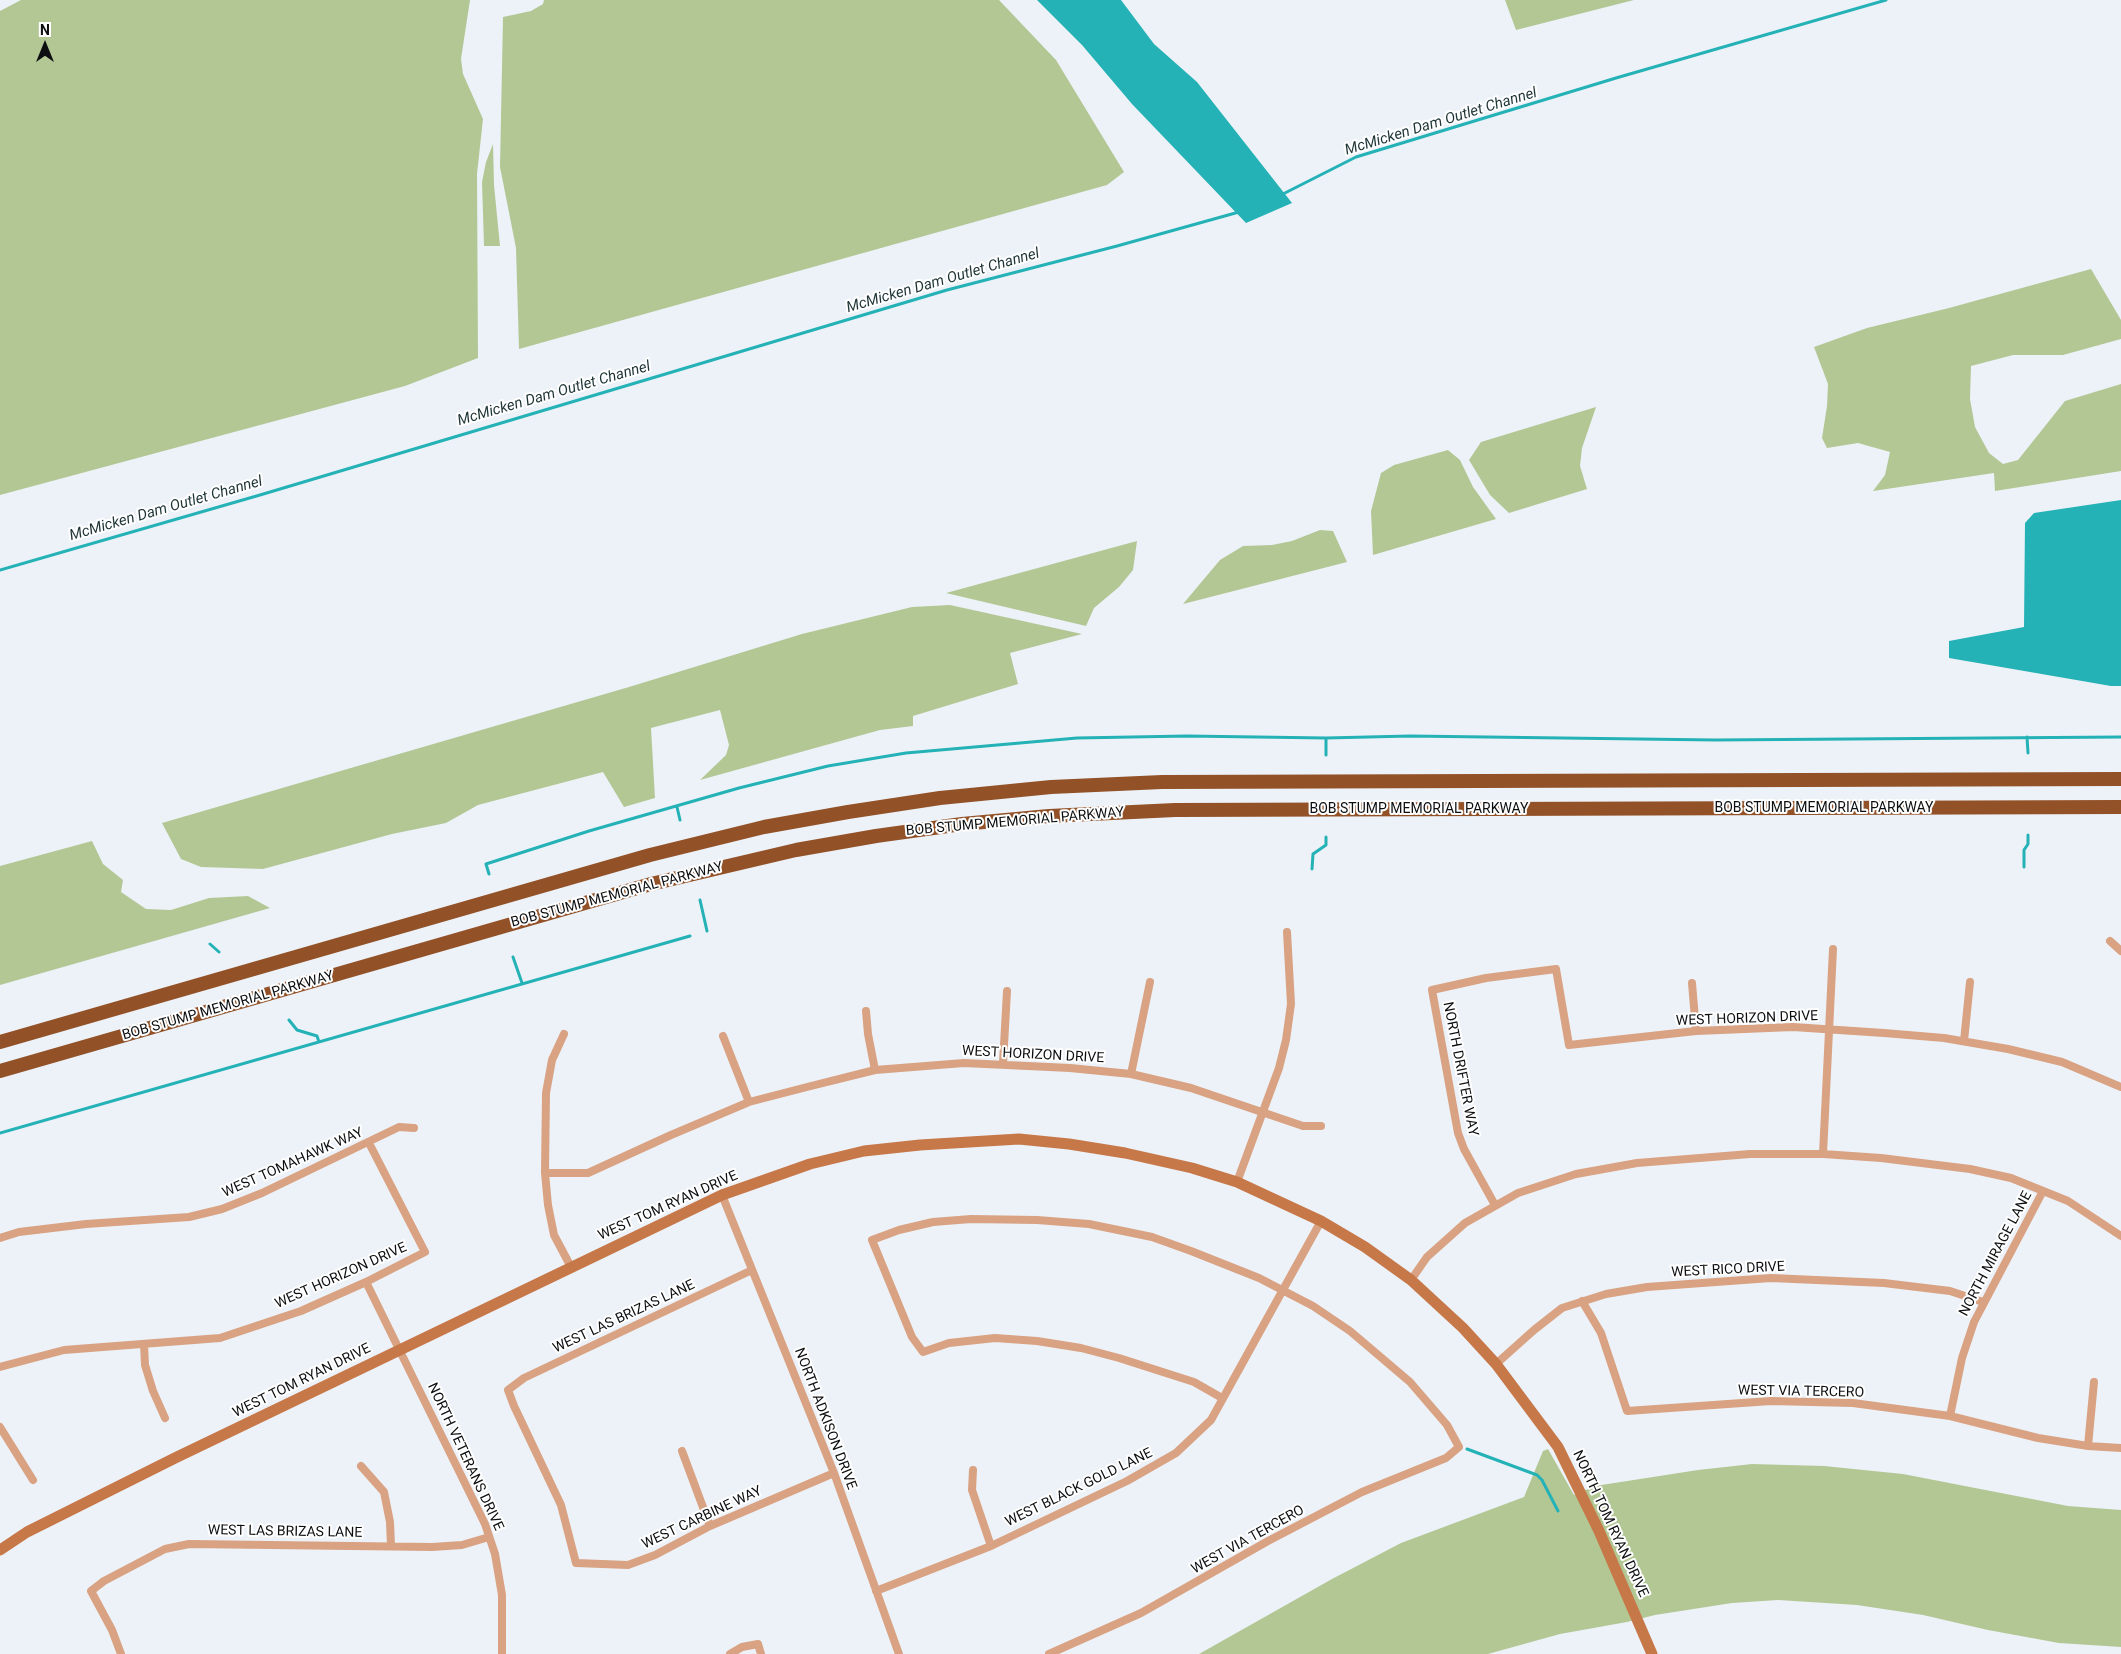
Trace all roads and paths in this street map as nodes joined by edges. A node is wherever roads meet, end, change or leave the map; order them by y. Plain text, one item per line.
1 (2121, 779) edge
2 (2121, 807) edge
3 (1286, 932) dead end
4 (2110, 941) dead end
5 (1833, 950) dead end
6 (2121, 951) edge
7 (1150, 982) dead end
8 (1970, 982) dead end
9 (1692, 983) dead end
10 (1432, 990) joint
11 (1007, 991) dead end
12 (866, 1011) dead end
13 (1828, 1029) junction
14 (1696, 1031) junction
15 (564, 1034) dead end
16 (723, 1036) dead end
17 (1964, 1041) junction
18 (0, 1042) edge
19 (1003, 1063) junction
20 (875, 1070) junction
21 (0, 1071) edge
22 (1131, 1074) junction
23 (2121, 1087) edge
24 (749, 1102) junction
25 (1262, 1111) junction
26 (1321, 1126) dead end
27 (414, 1128) dead end
28 (369, 1143) junction
29 (1823, 1154) junction
30 (545, 1173) junction
31 (1237, 1182) junction
32 (2043, 1191) junction
33 (722, 1195) junction
34 (1495, 1204) junction
35 (1321, 1221) junction
36 (2121, 1236) edge
37 (0, 1238) edge
38 (571, 1267) junction
39 (752, 1270) junction
40 (1411, 1280) junction
41 (366, 1282) junction
42 (1282, 1290) junction
43 (1582, 1301) junction
44 (1984, 1302) junction
45 (144, 1344) junction
46 (401, 1350) junction
47 (1496, 1364) junction
48 (0, 1367) edge
49 (2094, 1382) dead end
50 (1222, 1398) junction
51 (1950, 1416) junction
52 (165, 1418) dead end
53 (0, 1426) edge
54 (2088, 1446) junction
55 (2121, 1448) edge
56 (682, 1451) dead end
57 (362, 1466) dead end
58 (973, 1470) dead end
59 (834, 1473) junction
60 (33, 1480) dead end
61 (710, 1526) junction
62 (489, 1537) junction
63 (391, 1546) junction
64 (991, 1546) junction
65 (0, 1550) edge
66 (576, 1563) joint
67 (876, 1591) junction
68 (121, 1654) edge
69 (502, 1654) edge
70 (730, 1654) edge
71 (761, 1654) edge
72 (899, 1654) edge
73 (1049, 1654) edge
74 (1652, 1654) edge

1 - 18 highway, BOB STUMP MEMORIAL PARKWAY
2 - 21 highway, BOB STUMP MEMORIAL PARKWAY
3 - 25 street
4 - 6 street
5 - 13 street
7 - 22 street
8 - 17 street
9 - 14 street
10 - 14 street, WEST HORIZON DRIVE
10 - 34 street, NORTH DRIFTER WAY
11 - 19 street
12 - 20 street
13 - 14 street, WEST HORIZON DRIVE
13 - 17 street, WEST HORIZON DRIVE
13 - 29 street
15 - 30 street
16 - 24 street
17 - 23 street, WEST HORIZON DRIVE
19 - 20 street, WEST HORIZON DRIVE
19 - 22 street, WEST HORIZON DRIVE
20 - 24 street, WEST HORIZON DRIVE
22 - 25 street, WEST HORIZON DRIVE
24 - 30 street, WEST HORIZON DRIVE
25 - 26 street, WEST HORIZON DRIVE
25 - 31 street
27 - 28 street, WEST TOMAHAWK WAY
28 - 37 street, WEST TOMAHAWK WAY
28 - 41 street, WEST HORIZON DRIVE
29 - 32 street
29 - 34 street
30 - 38 street
31 - 33 street, WEST TOM RYAN DRIVE
31 - 35 street, WEST TOM RYAN DRIVE
32 - 36 street
32 - 44 street, NORTH MIRAGE LANE
33 - 38 street, WEST TOM RYAN DRIVE
33 - 39 street, NORTH ADKISON DRIVE
34 - 40 street
35 - 40 street, WEST TOM RYAN DRIVE
35 - 42 street, WEST BLACK GOLD LANE
38 - 46 street, WEST TOM RYAN DRIVE
39 - 59 street, NORTH ADKISON DRIVE
39 - 66 street, WEST LAS BRIZAS LANE
40 - 47 street, WEST TOM RYAN DRIVE
41 - 45 street, WEST HORIZON DRIVE
41 - 46 street, NORTH VETERANS DRIVE
42 - 50 street, WEST BLACK GOLD LANE
42 - 50 street
42 - 73 street, WEST VIA TERCERO
43 - 44 street, WEST RICO DRIVE
43 - 47 street, WEST RICO DRIVE
43 - 51 street, WEST VIA TERCERO
44 - 51 street, NORTH MIRAGE LANE
45 - 48 street, WEST HORIZON DRIVE
45 - 52 street
46 - 62 street, NORTH VETERANS DRIVE
46 - 65 street, WEST TOM RYAN DRIVE
47 - 74 street, NORTH TOM RYAN DRIVE
49 - 54 street
50 - 64 street, WEST BLACK GOLD LANE
51 - 54 street, WEST VIA TERCERO
53 - 60 street
54 - 55 street, WEST VIA TERCERO
56 - 61 street
57 - 63 street
58 - 64 street
59 - 61 street, WEST CARBINE WAY
59 - 67 street, NORTH ADKISON DRIVE
61 - 66 street, WEST CARBINE WAY
62 - 63 street, WEST LAS BRIZAS LANE
62 - 69 street, NORTH VETERANS DRIVE
63 - 68 street, WEST LAS BRIZAS LANE
64 - 67 street, WEST BLACK GOLD LANE
67 - 72 street, NORTH ADKISON DRIVE
70 - 71 street

